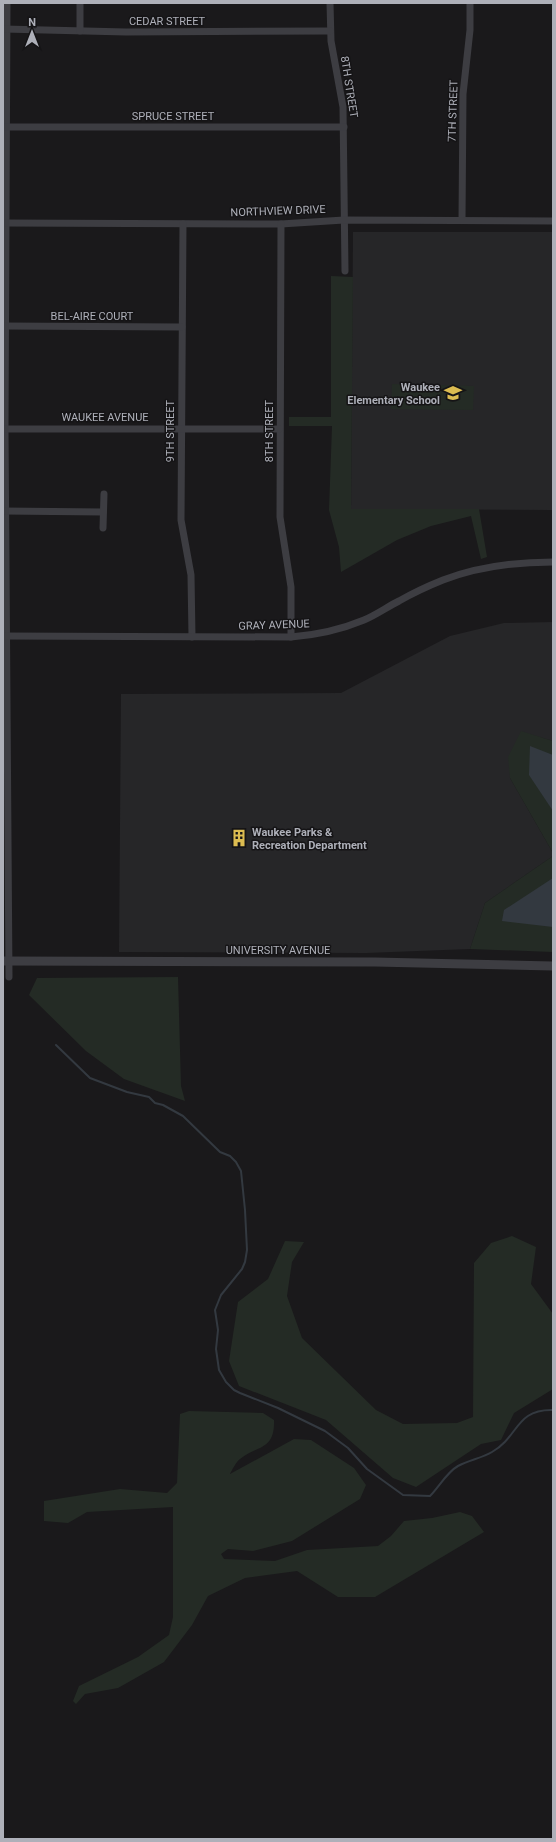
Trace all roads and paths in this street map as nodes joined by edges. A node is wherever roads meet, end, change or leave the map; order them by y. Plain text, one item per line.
1 (7, 3) edge
2 (80, 3) edge
3 (330, 3) edge
4 (470, 3) edge
5 (5, 29) edge
6 (80, 31) junction
7 (330, 32) junction
8 (5, 127) edge
9 (344, 127) junction
10 (344, 220) junction
11 (462, 220) junction
12 (553, 221) edge
13 (4, 224) edge
14 (183, 224) junction
15 (281, 224) junction
16 (345, 271) dead end
17 (182, 326) junction
18 (5, 327) edge
19 (181, 428) junction
20 (4, 429) edge
21 (280, 429) junction
22 (104, 494) dead end
23 (4, 511) edge
24 (103, 512) junction
25 (104, 528) dead end
26 (553, 562) edge
27 (4, 637) edge
28 (192, 637) junction
29 (291, 637) junction
30 (5, 733) edge
31 (6, 961) edge
32 (553, 966) edge
33 (8, 977) dead end

1 - 5 street
2 - 6 street
3 - 7 street, 8TH STREET
4 - 11 street, 7TH STREET
5 - 6 street, CEDAR STREET
5 - 8 street
6 - 7 street, CEDAR STREET
7 - 9 street, 8TH STREET
8 - 9 street, SPRUCE STREET
8 - 13 street
9 - 10 street, 8TH STREET
10 - 11 street, NORTHVIEW DRIVE
10 - 15 street, NORTHVIEW DRIVE
10 - 16 street, 8TH STREET
11 - 12 street, NORTHVIEW DRIVE
13 - 14 street, NORTHVIEW DRIVE
13 - 18 street
14 - 15 street, NORTHVIEW DRIVE
14 - 17 street, 9TH STREET
15 - 21 street, 8TH STREET
17 - 18 street, BEL-AIRE COURT
17 - 19 street, 9TH STREET
18 - 20 street
19 - 20 street, WAUKEE AVENUE
19 - 21 street, WAUKEE AVENUE
19 - 28 street, 9TH STREET
20 - 23 street
21 - 29 street, 8TH STREET
22 - 24 street
23 - 24 street
23 - 27 street
24 - 25 street
26 - 29 street, GRAY AVENUE
27 - 28 street, GRAY AVENUE
27 - 30 street
28 - 29 street, GRAY AVENUE
30 - 31 street
31 - 32 street, UNIVERSITY AVENUE
31 - 33 street

